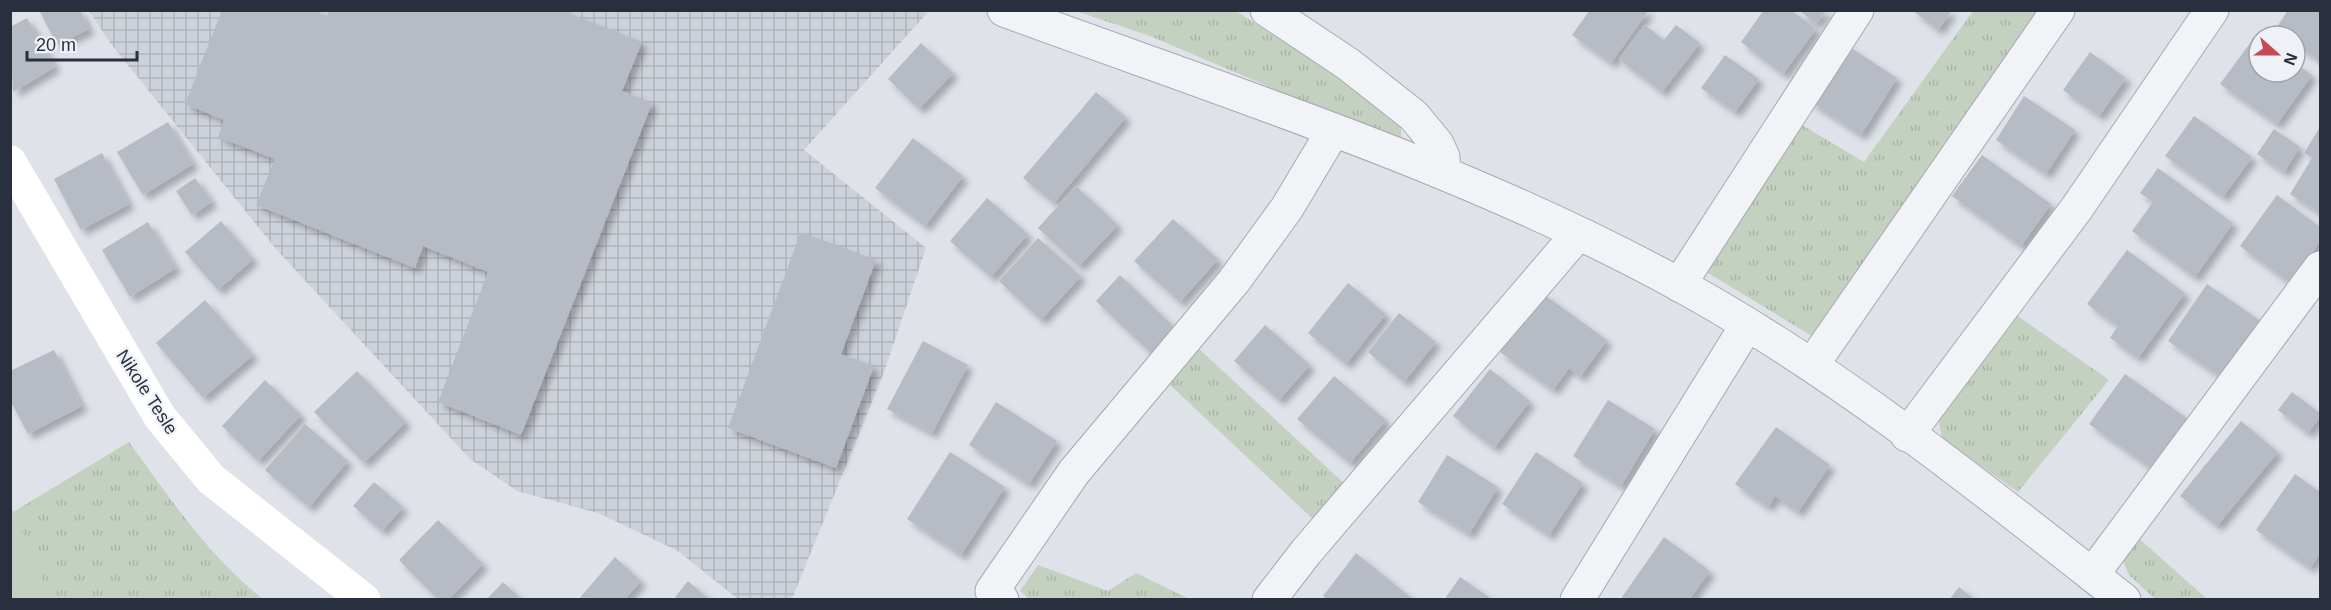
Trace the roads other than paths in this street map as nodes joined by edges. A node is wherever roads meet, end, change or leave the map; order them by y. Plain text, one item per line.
1 (1004, 10) edge
2 (1267, 10) edge
3 (1857, 10) edge
4 (2058, 10) edge
5 (2212, 10) edge
6 (1333, 131) junction
7 (10, 162) edge
8 (1444, 173) junction
9 (1577, 235) junction
10 (2320, 268) edge
11 (1679, 285) junction
12 (1747, 325) junction
13 (1812, 365) junction
14 (1907, 435) junction
15 (2092, 575) junction
16 (364, 600) edge
17 (1002, 600) edge
18 (1269, 600) edge
19 (1577, 600) edge
20 (2124, 600) edge

1 - 6 street
2 - 8 street
3 - 11 street
4 - 13 street
5 - 14 street
6 - 8 street
6 - 17 street
7 - 16 street, Nikole Tesle
8 - 9 street
9 - 11 street
9 - 18 street
10 - 15 street
11 - 12 street
12 - 13 street
12 - 19 street
13 - 14 street
14 - 15 street
15 - 20 street

